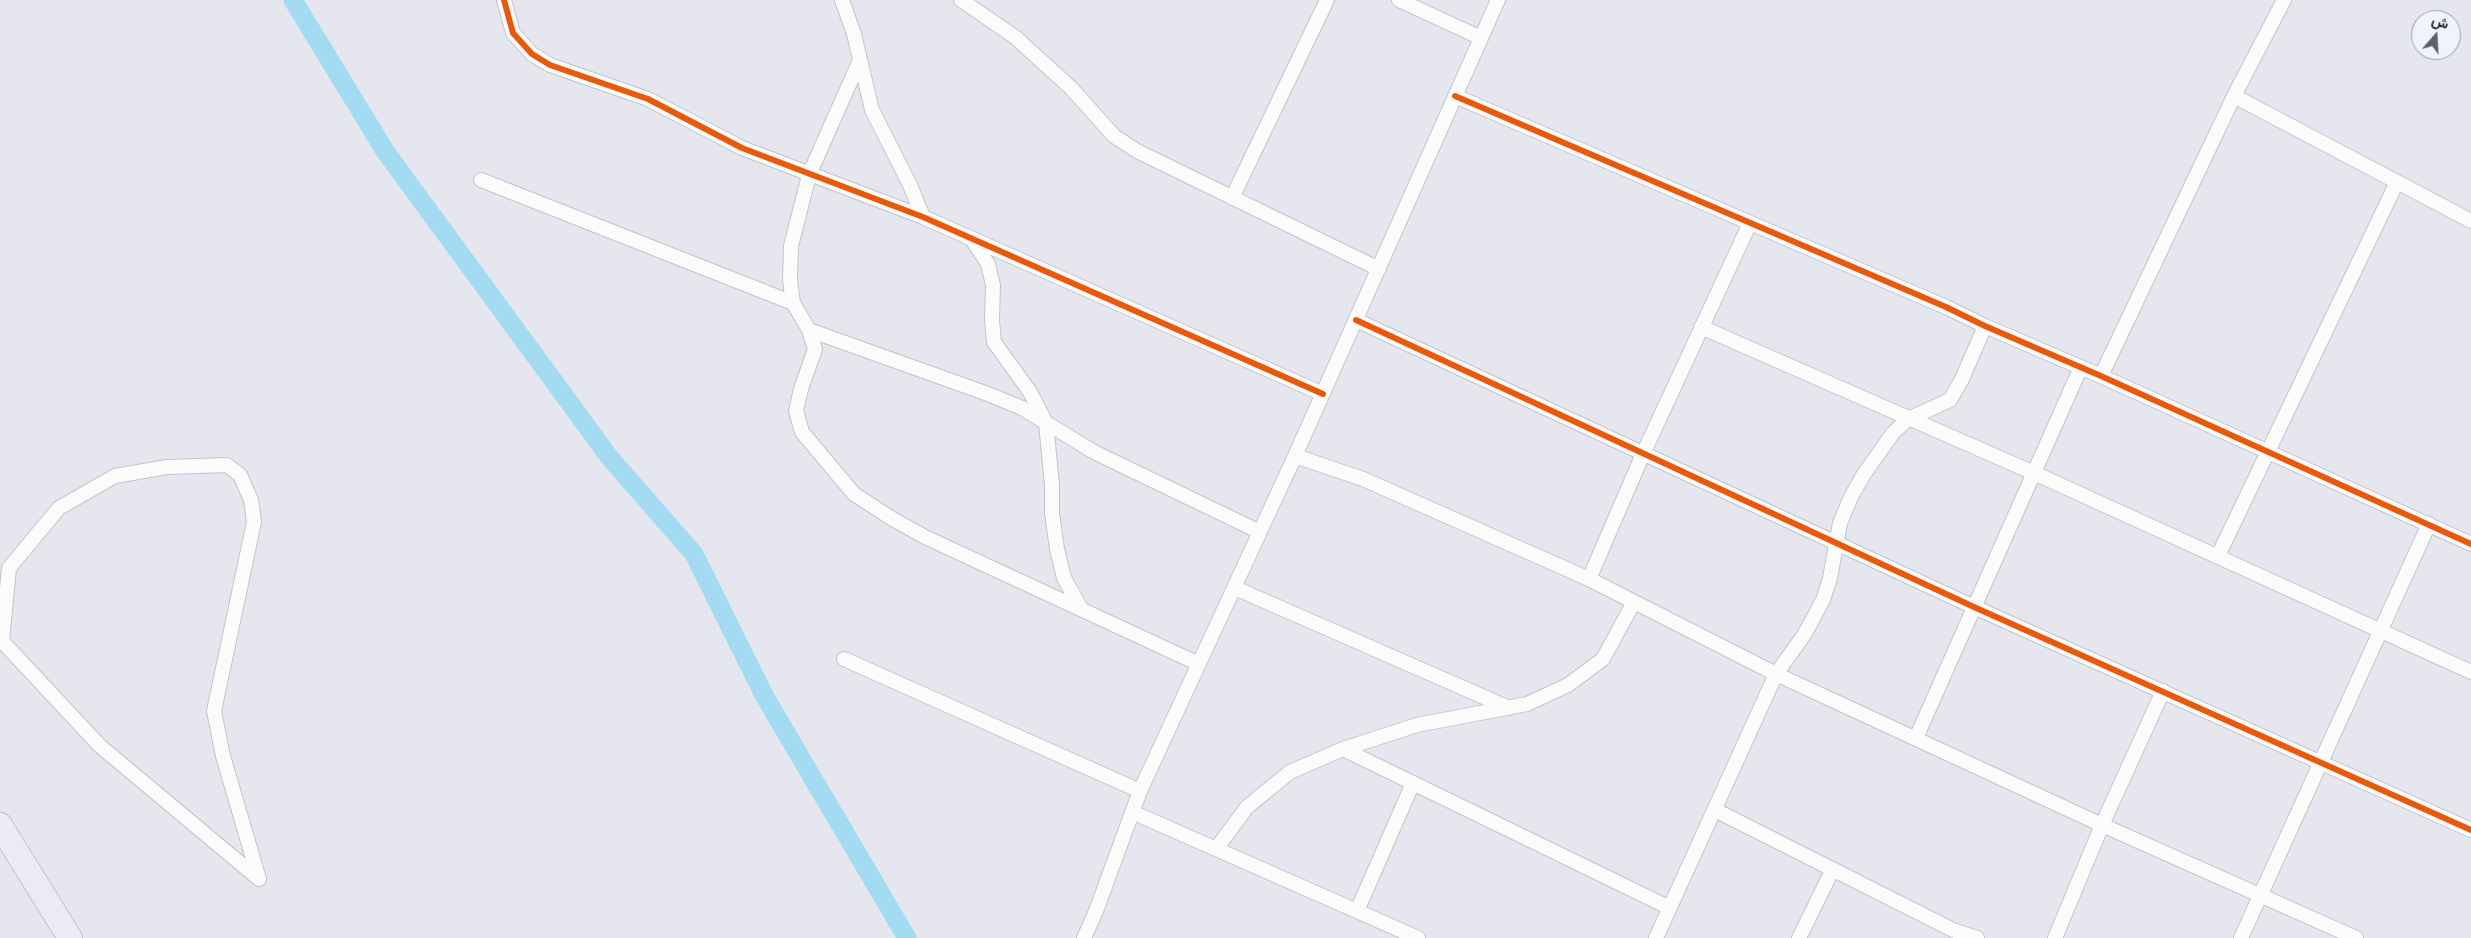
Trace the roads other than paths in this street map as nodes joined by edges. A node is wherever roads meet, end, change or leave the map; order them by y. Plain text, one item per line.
1 (504, 0) edge
2 (842, 0) edge
3 (961, 0) edge
4 (1327, 0) edge
5 (1400, 0) edge
6 (1498, 0) edge
7 (2284, 0) edge
8 (1481, 38) junction
9 (860, 60) junction
10 (1455, 96) junction
11 (2234, 96) junction
12 (808, 174) junction
13 (481, 180) dead end
14 (2397, 182) junction
15 (1232, 198) junction
16 (923, 217) junction
17 (2471, 221) edge
18 (1750, 223) junction
19 (971, 238) junction
20 (1378, 269) junction
21 (794, 303) junction
22 (1356, 320) junction
23 (1985, 326) junction
24 (1701, 327) junction
25 (809, 330) junction
26 (2081, 367) junction
27 (2101, 376) junction
28 (1323, 394) junction
29 (1908, 419) junction
30 (1046, 423) junction
31 (2270, 451) junction
32 (1643, 454) junction
33 (1295, 456) junction
34 (2034, 473) junction
35 (2429, 524) junction
36 (1260, 532) junction
37 (1837, 542) junction
38 (2471, 544) edge
39 (2218, 556) junction
40 (1589, 579) junction
41 (1235, 588) junction
42 (1634, 602) junction
43 (1080, 607) junction
44 (1974, 607) junction
45 (2381, 630) junction
46 (1, 640) edge
47 (844, 659) dead end
48 (1199, 664) junction
49 (2471, 672) edge
50 (1776, 674) junction
51 (2163, 691) junction
52 (1509, 708) junction
53 (1916, 738) junction
54 (1344, 749) junction
55 (2322, 761) junction
56 (1413, 783) junction
57 (1140, 791) junction
58 (1715, 810) junction
59 (1132, 812) junction
60 (0, 825) edge
61 (2102, 826) junction
62 (2471, 830) edge
63 (1216, 849) junction
64 (1833, 869) junction
65 (2262, 895) junction
66 (1670, 908) junction
67 (1357, 911) junction
68 (1398, 934) edge
69 (2053, 936) edge
70 (70, 938) edge
71 (1084, 938) edge
72 (1418, 938) edge
73 (1656, 938) edge
74 (1799, 938) edge
75 (1977, 938) edge
76 (2241, 938) edge
77 (2356, 938) edge

1 - 12 street
2 - 9 street
3 - 15 street
4 - 15 street
5 - 8 street
6 - 8 street
7 - 11 street
8 - 10 street
9 - 12 street
9 - 16 street
10 - 18 street
10 - 20 street
11 - 14 street
11 - 27 street
12 - 16 street
12 - 21 street
13 - 21 street
14 - 17 street
14 - 31 street
15 - 20 street
16 - 19 street
18 - 23 street
18 - 24 street
19 - 28 street
19 - 30 street
20 - 22 street
21 - 25 street
22 - 28 street
22 - 32 street
23 - 26 street
23 - 29 street
24 - 29 street
24 - 32 street
25 - 30 street
25 - 43 street
26 - 27 street
26 - 34 street
27 - 31 street
28 - 33 street
29 - 34 street
29 - 37 street
30 - 36 street
30 - 43 street
31 - 35 street
31 - 39 street
32 - 37 street
32 - 40 street
33 - 36 street
33 - 40 street
34 - 39 street
34 - 44 street
35 - 38 street
35 - 45 street
36 - 41 street
37 - 44 street
37 - 50 street
39 - 45 street
40 - 42 street
41 - 48 street
41 - 52 street
42 - 50 street
42 - 52 street
43 - 48 street
44 - 51 street
44 - 53 street
45 - 49 street
45 - 55 street
46 - 46 street
47 - 57 street
48 - 57 street
50 - 53 street
50 - 58 street
51 - 55 street
51 - 61 street
52 - 54 street
53 - 61 street
54 - 56 street
54 - 63 street
55 - 62 street
55 - 65 street
56 - 66 street
56 - 67 street
57 - 59 street
58 - 64 street
58 - 66 street
59 - 63 street
59 - 71 street
60 - 70 highway
61 - 65 street
61 - 69 street
63 - 67 street
64 - 74 street
64 - 75 street
65 - 76 street
65 - 77 street
66 - 73 street
67 - 68 street
68 - 72 street

